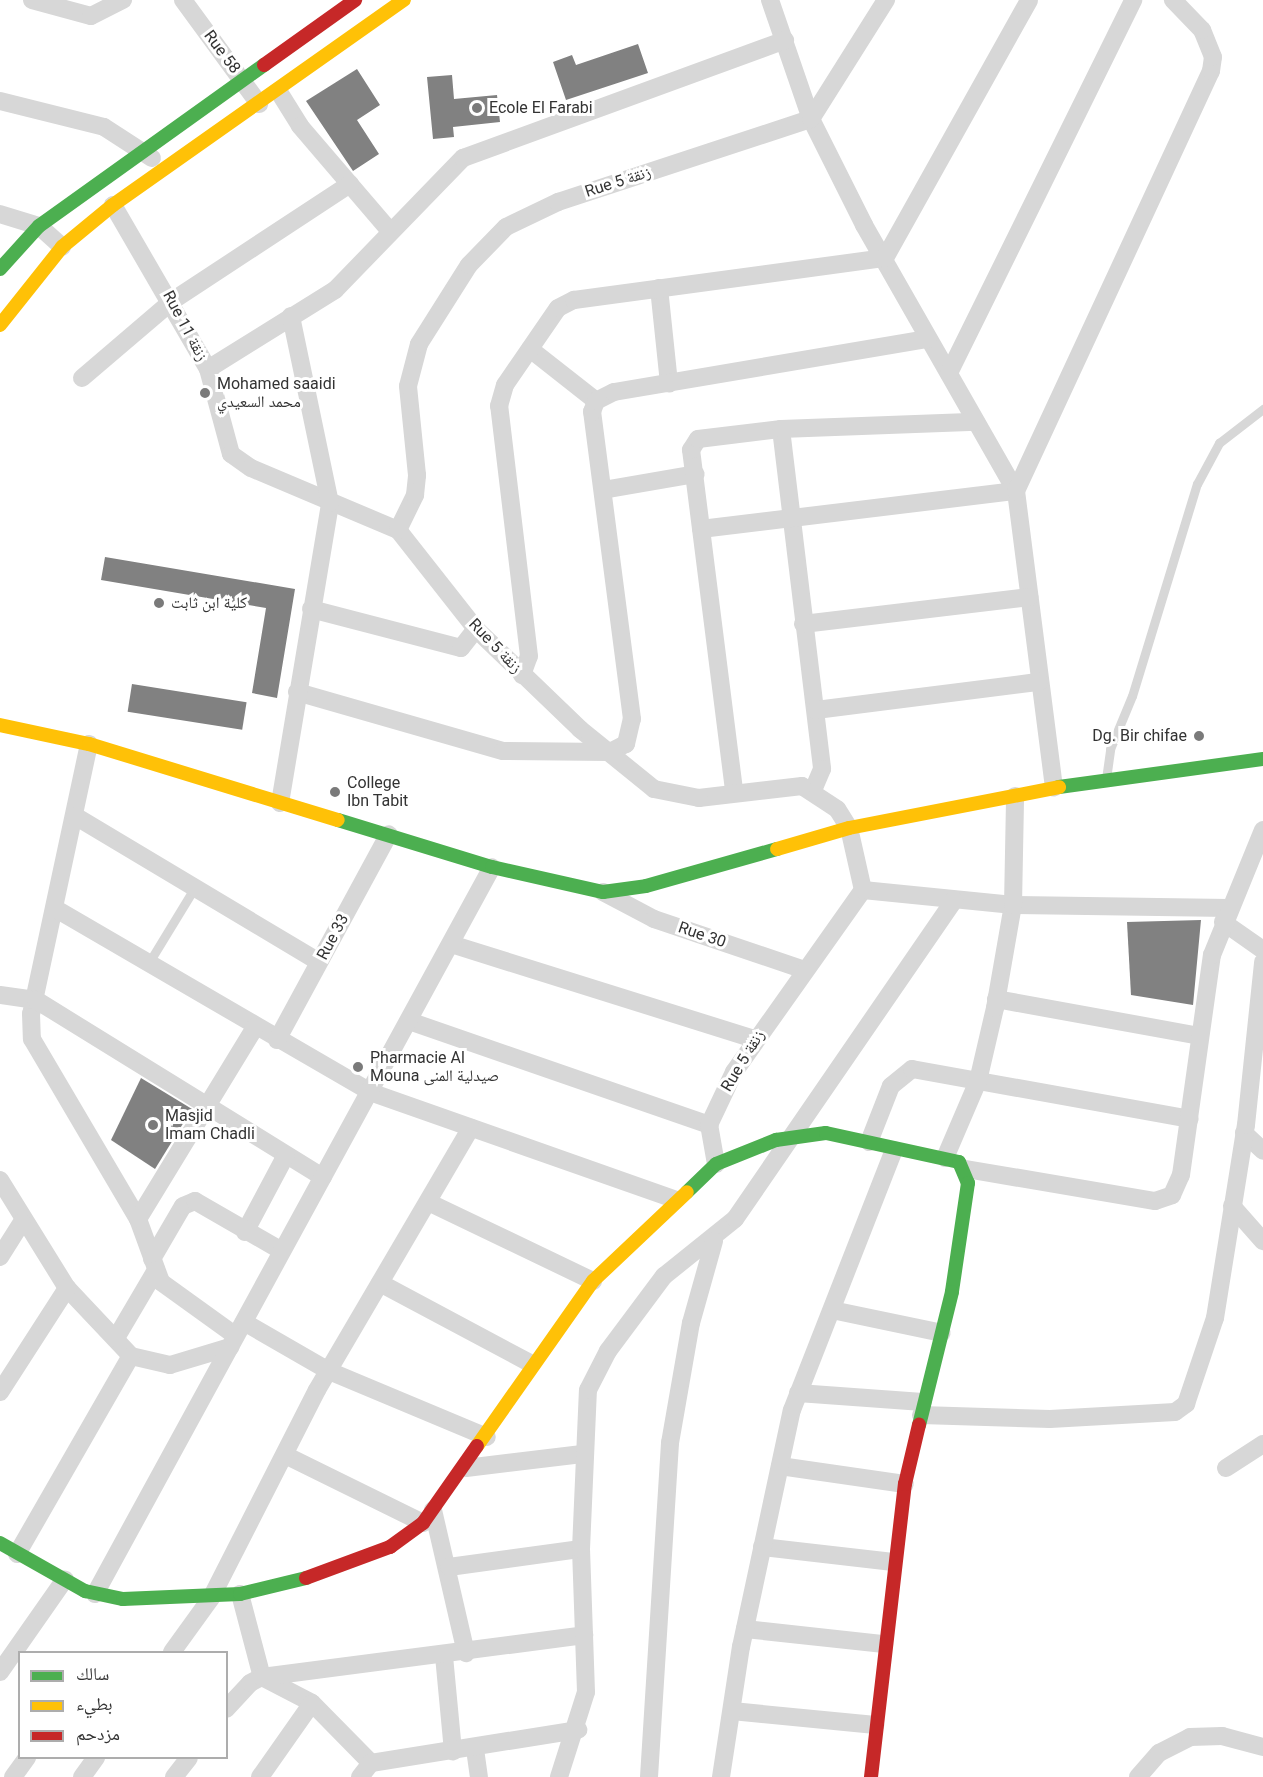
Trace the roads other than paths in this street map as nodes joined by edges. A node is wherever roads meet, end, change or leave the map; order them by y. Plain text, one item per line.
1 (32, 0) edge
2 (81, 0) edge
3 (123, 0) edge
4 (183, 0) edge
5 (355, 0) edge
6 (404, 0) edge
7 (886, 0) edge
8 (1029, 0) edge
9 (1133, 0) edge
10 (1173, 0) edge
11 (772, 1) edge
12 (98, 16) junction
13 (785, 40) junction
14 (242, 79) junction
15 (279, 92) junction
16 (0, 101) edge
17 (259, 104) junction
18 (811, 119) junction
19 (141, 150) junction
20 (165, 169) junction
21 (350, 184) junction
22 (113, 204) junction
23 (0, 214) edge
24 (39, 226) junction
25 (389, 230) junction
26 (62, 247) junction
27 (885, 258) junction
28 (0, 269) edge
29 (659, 288) junction
30 (172, 301) junction
31 (291, 316) junction
32 (0, 325) edge
33 (928, 339) junction
34 (530, 349) junction
35 (208, 369) junction
36 (949, 373) junction
37 (82, 378) dead end
38 (669, 383) junction
39 (596, 401) junction
40 (1263, 409) edge
41 (976, 422) junction
42 (781, 429) junction
43 (696, 474) junction
44 (603, 490) junction
45 (1016, 490) junction
46 (330, 503) junction
47 (790, 519) junction
48 (701, 529) junction
49 (398, 530) junction
50 (1029, 597) junction
51 (311, 609) junction
52 (803, 624) junction
53 (476, 629) junction
54 (522, 675) junction
55 (1039, 682) junction
56 (297, 692) junction
57 (816, 710) junction
58 (0, 725) edge
59 (89, 744) junction
60 (610, 752) junction
61 (1263, 759) edge
62 (1105, 781) junction
63 (1054, 788) junction
64 (734, 790) junction
65 (813, 790) junction
66 (1016, 796) junction
67 (280, 803) junction
68 (75, 816) junction
69 (849, 828) junction
70 (1263, 830) edge
71 (389, 834) junction
72 (1259, 852) edge
73 (492, 867) junction
74 (195, 887) junction
75 (863, 890) junction
76 (603, 892) junction
77 (954, 900) junction
78 (1012, 905) junction
79 (56, 909) junction
80 (1226, 915) junction
81 (452, 944) junction
82 (1263, 950) edge
83 (320, 962) junction
84 (1263, 962) edge
85 (148, 964) junction
86 (805, 970) junction
87 (0, 995) edge
88 (996, 999) junction
89 (36, 1000) junction
90 (409, 1021) junction
91 (255, 1027) junction
92 (1200, 1036) junction
93 (754, 1039) junction
94 (277, 1040) junction
95 (1260, 1042) edge
96 (978, 1081) junction
97 (370, 1092) junction
98 (1263, 1106) edge
99 (207, 1109) junction
100 (1190, 1119) junction
101 (709, 1125) junction
102 (471, 1128) junction
103 (1245, 1129) junction
104 (794, 1137) junction
105 (868, 1142) junction
106 (894, 1150) junction
107 (1263, 1151) edge
108 (286, 1155) junction
109 (945, 1158) junction
110 (716, 1164) junction
111 (966, 1169) junction
112 (323, 1177) junction
113 (0, 1180) edge
114 (675, 1200) junction
115 (428, 1202) junction
116 (1232, 1206) junction
117 (138, 1219) junction
118 (22, 1222) junction
119 (245, 1232) junction
120 (714, 1240) junction
121 (1263, 1240) edge
122 (282, 1251) junction
123 (0, 1257) edge
124 (154, 1264) junction
125 (593, 1281) junction
126 (380, 1284) junction
127 (67, 1288) junction
128 (832, 1310) junction
129 (942, 1333) junction
130 (237, 1335) junction
131 (116, 1338) junction
132 (131, 1356) junction
133 (531, 1364) junction
134 (329, 1371) junction
135 (0, 1392) edge
136 (798, 1393) junction
137 (922, 1408) junction
138 (487, 1437) junction
139 (1263, 1444) edge
140 (582, 1454) junction
141 (285, 1455) junction
142 (780, 1466) junction
143 (466, 1468) junction
144 (1226, 1468) dead end
145 (905, 1484) junction
146 (428, 1516) junction
147 (0, 1543) edge
148 (762, 1547) junction
149 (580, 1549) junction
150 (17, 1554) junction
151 (893, 1562) junction
152 (449, 1567) junction
153 (64, 1579) junction
154 (95, 1594) junction
155 (240, 1594) junction
156 (212, 1598) junction
157 (745, 1629) junction
158 (584, 1635) junction
159 (884, 1644) junction
160 (173, 1651) edge
161 (466, 1653) junction
162 (444, 1656) junction
163 (0, 1672) edge
164 (262, 1677) junction
165 (312, 1703) junction
166 (228, 1707) edge
167 (732, 1711) junction
168 (875, 1725) junction
169 (578, 1730) junction
170 (1263, 1747) edge
171 (475, 1749) junction
172 (453, 1752) junction
173 (26, 1759) edge
174 (95, 1759) edge
175 (188, 1759) edge
176 (366, 1770) edge
177 (13, 1777) edge
178 (82, 1777) edge
179 (174, 1777) edge
180 (260, 1777) edge
181 (479, 1777) edge
182 (559, 1777) edge
183 (650, 1777) edge
184 (721, 1777) edge
185 (871, 1777) edge
186 (1138, 1777) edge

1 - 12 street
2 - 12 street
3 - 12 street
4 - 14 street, Rue 58
5 - 14 street
6 - 15 street
7 - 18 street
8 - 27 street
9 - 36 street
10 - 45 street
11 - 13 street
13 - 18 street
13 - 25 street
14 - 17 street, Rue 58
14 - 19 street
15 - 17 street
15 - 21 street
16 - 19 street
17 - 20 street
18 - 27 street
18 - 49 street, Rue 5 زنقة
19 - 20 street
19 - 24 street
20 - 22 street
21 - 25 street
21 - 30 street
22 - 26 street
22 - 30 street, Rue 11 زنقة
23 - 24 street
24 - 26 street
24 - 28 street
25 - 31 street
26 - 32 street
27 - 29 street
27 - 33 street
29 - 34 street
29 - 38 street
30 - 35 street, Rue 11 زنقة
30 - 37 street
31 - 35 street
31 - 46 street
33 - 36 street
33 - 38 street
34 - 39 street
34 - 54 street
35 - 46 street, Rue 11 زنقة
36 - 41 street
38 - 39 street
39 - 44 street
40 - 62 lane
41 - 42 street
41 - 45 street
42 - 43 street
42 - 47 street
43 - 44 street
43 - 48 street
44 - 60 street
45 - 47 street
45 - 50 street
46 - 49 street, Rue 11 زنقة
46 - 51 street
47 - 48 street
47 - 52 street
48 - 64 street
49 - 53 street, Rue 5 زنقة
50 - 52 street
50 - 55 street
51 - 53 street
51 - 56 street
52 - 57 street
53 - 54 street, Rue 5 زنقة
54 - 60 street, Rue 5 زنقة
55 - 57 street
55 - 63 street
56 - 60 street
56 - 67 street
57 - 65 street
58 - 59 street
59 - 67 street
59 - 68 street
60 - 64 street, Rue 5 زنقة
61 - 62 street
62 - 63 street
63 - 66 street
64 - 65 street, Rue 5 زنقة
65 - 69 street
66 - 69 street
66 - 78 street
67 - 71 street
68 - 74 street
68 - 79 street
69 - 75 street
69 - 76 street
70 - 72 street
71 - 73 street
71 - 83 street, Rue 33
72 - 80 street
73 - 76 street
73 - 81 street
74 - 83 street
74 - 85 lane
75 - 77 street
75 - 86 street, Rue 5 زنقة
76 - 86 street, Rue 30
77 - 78 street
77 - 104 street
78 - 80 street
78 - 88 street
79 - 85 street
79 - 89 street
80 - 82 street
80 - 92 street
81 - 90 street
81 - 93 street
83 - 94 street, Rue 33
84 - 95 street
85 - 91 street
86 - 93 street, Rue 5 زنقة
87 - 89 street
88 - 92 street
88 - 96 street
89 - 99 street
89 - 117 street
90 - 97 street
90 - 101 street
91 - 94 street
91 - 99 street
92 - 100 street
93 - 101 street, Rue 5 زنقة
94 - 97 street
95 - 103 street
96 - 100 street
96 - 105 street
96 - 109 street
97 - 102 street
97 - 112 street
98 - 103 street
99 - 108 street
99 - 117 street
100 - 111 street
101 - 110 street
102 - 114 street
102 - 115 street
103 - 107 street
103 - 116 street
104 - 105 street
104 - 110 street
104 - 120 street
105 - 106 street
106 - 109 street
106 - 128 street
108 - 112 street
108 - 119 street
109 - 111 street
110 - 114 street
111 - 129 street
112 - 122 street
113 - 118 street
114 - 125 street
115 - 125 street
115 - 126 street
116 - 121 street
116 - 137 street
117 - 124 street
118 - 123 street
118 - 127 street
119 - 122 street
119 - 124 street
120 - 140 street
120 - 183 street
122 - 130 street
124 - 130 street
124 - 131 street
125 - 133 street
126 - 133 street
126 - 134 street
127 - 131 street
127 - 135 street
128 - 129 street
128 - 136 street
129 - 137 street
130 - 132 street
130 - 134 street
130 - 154 street
131 - 132 street
132 - 150 street
133 - 138 street
134 - 138 street
134 - 141 street
136 - 137 street
136 - 142 street
137 - 145 street
138 - 143 street
139 - 144 street
140 - 143 street
140 - 149 street
141 - 146 street
141 - 156 street
142 - 145 street
142 - 148 street
143 - 146 street
145 - 151 street
146 - 152 street
146 - 155 street
147 - 150 street
148 - 151 street
148 - 157 street
149 - 152 street
149 - 158 street
150 - 153 street
151 - 159 street
152 - 161 street
153 - 154 street
153 - 163 street
154 - 156 street
155 - 156 street
155 - 164 street
156 - 160 street
157 - 159 street
157 - 167 street
158 - 161 street
158 - 169 street
159 - 168 street
161 - 162 street
162 - 164 street
162 - 172 street
164 - 165 street
164 - 166 street
165 - 176 street
165 - 180 street
167 - 168 street
167 - 184 street
168 - 185 street
169 - 171 street
169 - 182 street
170 - 186 street
171 - 172 street
171 - 181 street
172 - 176 street
173 - 177 street
174 - 178 street
175 - 179 street

